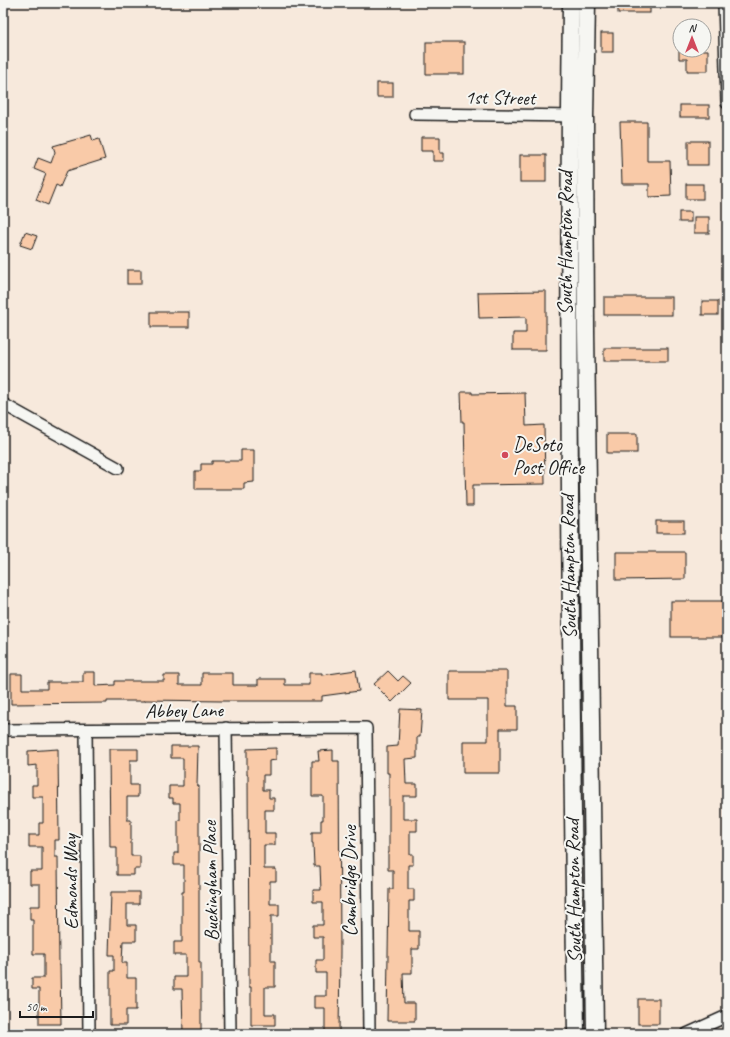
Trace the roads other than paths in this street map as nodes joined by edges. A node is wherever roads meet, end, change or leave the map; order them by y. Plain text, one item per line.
1 (571, 3) edge
2 (587, 3) edge
3 (724, 3) edge
4 (727, 103) edge
5 (415, 114) dead end
6 (578, 116) junction
7 (570, 289) junction
8 (586, 289) junction
9 (570, 376) junction
10 (587, 376) junction
11 (3, 404) edge
12 (118, 468) dead end
13 (571, 542) junction
14 (589, 542) junction
15 (572, 635) junction
16 (590, 635) junction
17 (226, 728) junction
18 (366, 728) joint
19 (3, 730) edge
20 (86, 730) junction
21 (593, 848) junction
22 (574, 849) junction
23 (727, 1016) edge
24 (89, 1034) edge
25 (230, 1034) edge
26 (369, 1034) edge
27 (576, 1034) edge
28 (595, 1034) edge
29 (687, 1034) edge

1 - 6 main road, South Hampton Road
2 - 6 main road, South Hampton Road
3 - 4 street
5 - 6 street, 1st Street
6 - 7 main road, South Hampton Road
6 - 8 main road, South Hampton Road
7 - 8 main road
7 - 9 main road, South Hampton Road
8 - 10 main road, South Hampton Road
9 - 10 main road
9 - 13 main road, South Hampton Road
10 - 14 main road, South Hampton Road
11 - 12 street
13 - 14 main road
13 - 15 main road, South Hampton Road
14 - 16 main road, South Hampton Road
15 - 16 main road
15 - 22 main road, South Hampton Road
16 - 21 main road, South Hampton Road
17 - 18 street, Abbey Lane
17 - 20 street, Abbey Lane
17 - 25 street, Buckingham Place
18 - 26 street, Cambridge Drive
19 - 20 street, Abbey Lane
20 - 24 street, Edmonds Way
21 - 22 main road
21 - 28 main road, South Hampton Road
22 - 27 main road, South Hampton Road
23 - 29 street

